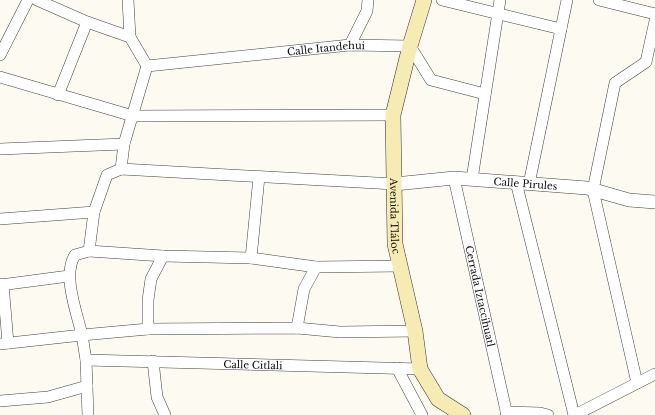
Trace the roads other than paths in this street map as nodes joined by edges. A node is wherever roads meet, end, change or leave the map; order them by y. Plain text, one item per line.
1 (28, 0) edge
2 (37, 0) edge
3 (128, 0) edge
4 (368, 0) edge
5 (424, 0) edge
6 (442, 0) edge
7 (500, 0) edge
8 (567, 0) edge
9 (599, 0) edge
10 (497, 14) junction
11 (655, 14) edge
12 (655, 21) edge
13 (87, 22) junction
14 (561, 29) junction
15 (130, 37) junction
16 (350, 45) junction
17 (410, 46) junction
18 (0, 55) edge
19 (147, 66) junction
20 (0, 77) edge
21 (485, 94) junction
22 (58, 95) junction
23 (393, 115) junction
24 (133, 116) junction
25 (124, 144) junction
26 (0, 149) edge
27 (121, 169) junction
28 (260, 177) junction
29 (454, 178) junction
30 (472, 179) junction
31 (522, 183) junction
32 (395, 184) junction
33 (593, 190) junction
34 (655, 202) edge
35 (94, 212) junction
36 (0, 219) edge
37 (90, 251) junction
38 (163, 256) junction
39 (250, 258) junction
40 (400, 266) junction
41 (316, 267) junction
42 (69, 276) junction
43 (2, 285) edge
44 (297, 328) junction
45 (148, 329) junction
46 (415, 331) junction
47 (82, 335) junction
48 (4, 343) edge
49 (86, 360) junction
50 (153, 361) junction
51 (397, 368) junction
52 (420, 369) junction
53 (655, 374) edge
54 (637, 383) junction
55 (87, 386) junction
56 (0, 401) edge
57 (506, 414) edge
58 (88, 415) edge
59 (165, 415) edge
60 (422, 415) edge
61 (463, 415) edge
62 (548, 415) edge
63 (574, 415) edge

1 - 18 street
2 - 13 street
3 - 15 street
4 - 16 street
5 - 17 main road, Avenida Tláloc
6 - 10 street
7 - 10 street
8 - 14 street
9 - 11 street
10 - 14 street
10 - 21 street
12 - 33 street
13 - 15 street
13 - 22 street
14 - 31 street
15 - 19 street
16 - 17 street, Calle Itandehui
16 - 19 street, Calle Itandehui
17 - 21 street
17 - 23 main road, Avenida Tláloc
19 - 24 street
20 - 22 street
21 - 30 street
22 - 24 street
23 - 24 street
23 - 32 main road, Avenida Tláloc
24 - 25 street
25 - 26 street
25 - 27 street
27 - 28 street
27 - 35 street
28 - 32 street
28 - 39 street
29 - 30 street, Calle Pirules
29 - 32 street, Calle Pirules
29 - 57 street, Cerrada Iztaccihuatl
30 - 31 street, Calle Pirules
31 - 33 street, Calle Pirules
31 - 63 street
32 - 40 main road, Avenida Tláloc
33 - 34 street, Calle Pirules
33 - 54 street
35 - 36 street
35 - 37 street
37 - 38 street
37 - 42 street
38 - 39 street
38 - 45 street
39 - 41 street
40 - 41 street
40 - 46 main road, Avenida Tláloc
41 - 44 street
42 - 43 street
42 - 47 street
43 - 48 street
44 - 45 street
44 - 46 street
45 - 47 street
46 - 52 main road, Avenida Tláloc
47 - 48 street
47 - 49 street
49 - 50 street, Calle Citlali
49 - 55 street
50 - 51 street, Calle Citlali
50 - 59 street
51 - 52 street, Calle Citlali
51 - 60 street
52 - 61 main road, Avenida Tláloc
53 - 54 street
54 - 63 street
55 - 56 street
55 - 58 street
57 - 62 street

